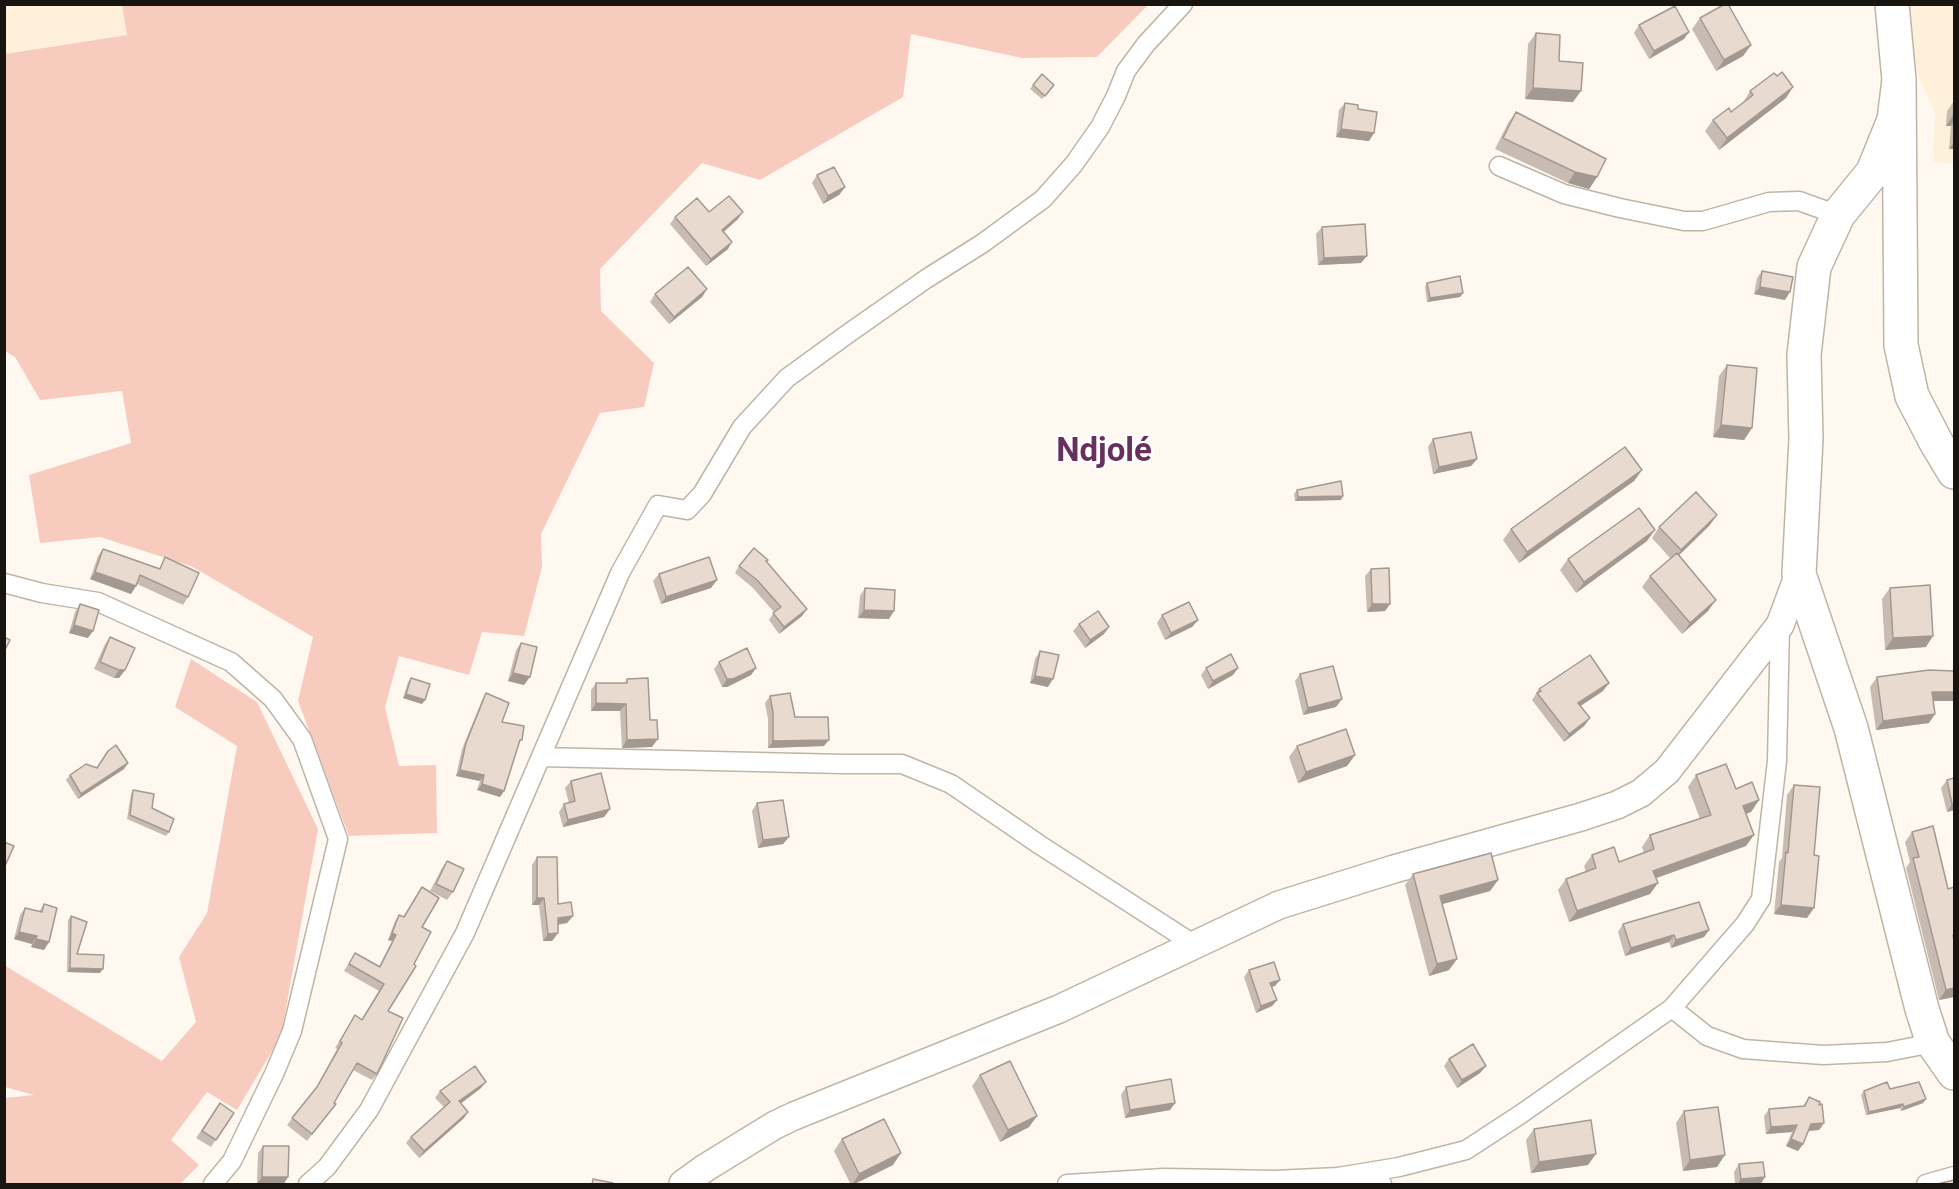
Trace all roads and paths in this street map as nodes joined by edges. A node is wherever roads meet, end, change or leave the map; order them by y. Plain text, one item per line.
1 (1183, 4) edge
2 (1892, 4) edge
3 (1899, 80) junction
4 (1499, 166) dead end
5 (1838, 215) junction
6 (1954, 472) edge
7 (1799, 573) junction
8 (4, 583) edge
9 (1780, 625) junction
10 (541, 757) junction
11 (1195, 945) junction
12 (1672, 1008) junction
13 (1933, 1043) junction
14 (1954, 1073) edge
15 (1954, 1176) edge
16 (1338, 1177) junction
17 (214, 1184) edge
18 (308, 1185) edge
19 (682, 1185) edge
20 (1067, 1185) edge
21 (1383, 1185) edge
22 (1926, 1185) edge

1 - 10 street
2 - 3 highway
3 - 5 highway
3 - 6 highway
4 - 5 street
5 - 7 highway
7 - 9 street
7 - 13 highway
8 - 17 street
9 - 11 street
9 - 12 street
10 - 11 street
10 - 18 street
11 - 19 street
12 - 13 street
12 - 16 street
13 - 14 highway
15 - 22 street
16 - 20 street
16 - 21 street

